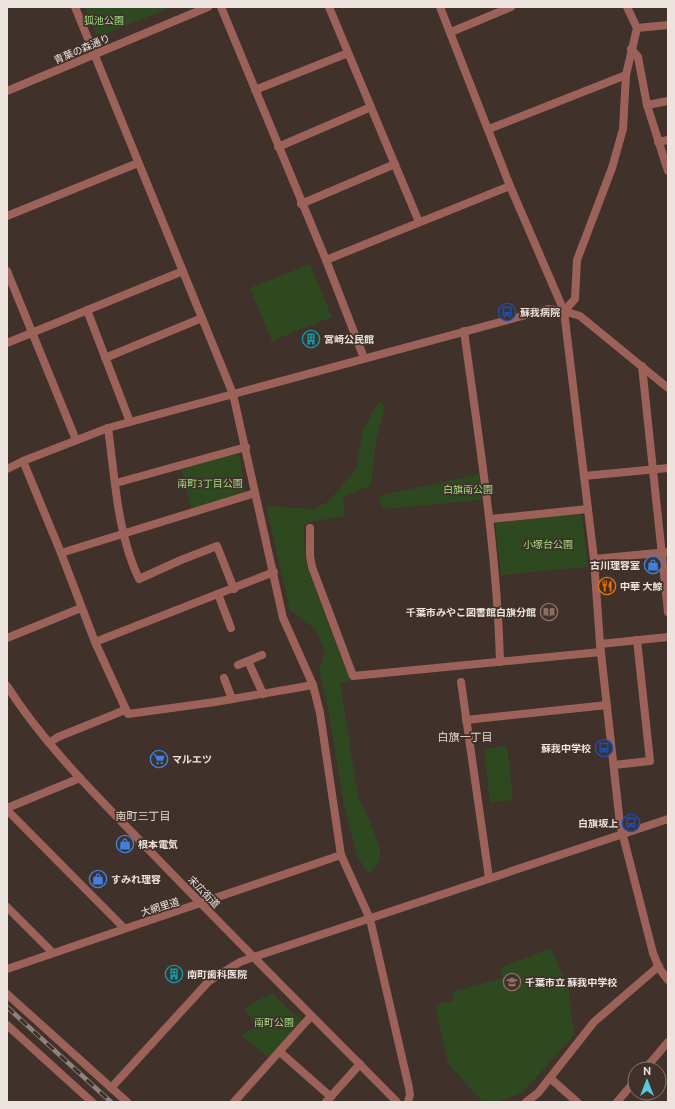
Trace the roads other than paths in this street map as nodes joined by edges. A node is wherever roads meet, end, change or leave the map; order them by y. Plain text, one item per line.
1 (75, 7) edge
2 (208, 7) edge
3 (221, 7) edge
4 (329, 7) edge
5 (440, 7) edge
6 (511, 7) edge
7 (627, 7) edge
8 (668, 25) edge
9 (637, 28) junction
10 (451, 32) junction
11 (631, 49) junction
12 (348, 53) junction
13 (94, 54) junction
14 (626, 75) junction
15 (255, 90) junction
16 (7, 91) edge
17 (668, 101) edge
18 (647, 105) junction
19 (371, 108) junction
20 (489, 129) junction
21 (668, 140) edge
22 (658, 142) junction
23 (278, 147) junction
24 (138, 163) junction
25 (395, 164) junction
26 (668, 171) edge
27 (510, 186) junction
28 (301, 204) junction
29 (7, 216) edge
30 (419, 222) junction
31 (326, 260) junction
32 (7, 271) edge
33 (183, 271) junction
34 (87, 310) junction
35 (564, 311) junction
36 (202, 318) junction
37 (464, 332) junction
38 (33, 333) junction
39 (7, 343) edge
40 (105, 358) junction
41 (364, 358) junction
42 (642, 366) junction
43 (668, 388) edge
44 (233, 394) junction
45 (130, 422) junction
46 (108, 428) junction
47 (76, 440) junction
48 (246, 447) junction
49 (23, 461) junction
50 (668, 468) edge
51 (7, 469) edge
52 (652, 470) junction
53 (584, 476) junction
54 (116, 483) junction
55 (255, 493) junction
56 (588, 509) junction
57 (490, 519) junction
58 (310, 528) dead end
59 (124, 534) junction
60 (665, 552) edge
61 (61, 553) junction
62 (594, 559) junction
63 (274, 572) junction
64 (234, 588) junction
65 (218, 594) junction
66 (81, 608) junction
67 (668, 612) edge
68 (231, 628) dead end
69 (668, 637) edge
70 (7, 638) edge
71 (637, 640) junction
72 (95, 642) junction
73 (601, 648) junction
74 (262, 655) dead end
75 (248, 661) junction
76 (500, 662) junction
77 (238, 665) dead end
78 (224, 678) dead end
79 (461, 682) dead end
80 (313, 685) junction
81 (7, 686) edge
82 (262, 694) junction
83 (232, 699) junction
84 (607, 706) junction
85 (125, 710) junction
86 (466, 720) junction
87 (49, 743) junction
88 (614, 765) junction
89 (80, 778) junction
90 (7, 809) edge
91 (668, 819) edge
92 (621, 834) junction
93 (341, 855) junction
94 (489, 878) junction
95 (202, 904) junction
96 (7, 907) edge
97 (370, 919) junction
98 (124, 928) junction
99 (53, 953) junction
100 (254, 957) junction
101 (658, 966) junction
102 (7, 969) edge
103 (668, 980) edge
104 (7, 994) edge
105 (311, 1016) junction
106 (7, 1025) edge
107 (668, 1042) edge
108 (280, 1052) junction
109 (652, 1061) edge
110 (360, 1064) junction
111 (550, 1078) junction
112 (111, 1088) junction
113 (627, 1090) edge
114 (329, 1099) edge
115 (92, 1102) edge
116 (127, 1102) edge
117 (234, 1102) edge
118 (397, 1102) edge
119 (408, 1102) edge
120 (526, 1102) edge
121 (577, 1102) edge
122 (617, 1102) edge

1 - 13 street
2 - 13 street, 青葉の森通り
3 - 15 street
4 - 12 street
5 - 10 street
6 - 10 street
7 - 9 street
8 - 9 street
9 - 11 street
10 - 20 street
11 - 14 street
11 - 18 street
12 - 15 street
12 - 19 street
13 - 16 street, 青葉の森通り
13 - 24 street
14 - 20 street
14 - 35 street
15 - 23 street
17 - 18 street
18 - 22 street
19 - 23 street
19 - 25 street
20 - 27 street
21 - 22 street
22 - 26 street
23 - 28 street
24 - 29 street
24 - 33 street
25 - 28 street
25 - 30 street
27 - 30 street
27 - 35 street
28 - 31 street
30 - 31 street
31 - 41 street
32 - 38 street
33 - 34 street
33 - 36 street
34 - 38 street
34 - 40 street
35 - 37 street
35 - 42 street
35 - 53 street
36 - 40 street
36 - 44 street
37 - 41 street
37 - 57 street
38 - 39 street
38 - 47 street
40 - 45 street
41 - 44 street
42 - 43 street
42 - 52 street
44 - 45 street
44 - 48 street
45 - 46 street
46 - 47 street
46 - 54 street
47 - 49 street
48 - 54 street
48 - 55 street
49 - 51 street
49 - 61 street
50 - 52 street
52 - 53 street
52 - 60 street
53 - 56 street
54 - 59 street
55 - 59 street
55 - 63 street
56 - 57 street
56 - 62 street
57 - 76 street
58 - 76 street
59 - 61 street
59 - 64 street
60 - 62 street
60 - 67 street
61 - 66 street
62 - 73 street
63 - 64 street
63 - 80 street
64 - 65 street
65 - 68 street
65 - 72 street
66 - 70 street
66 - 72 street
69 - 71 street
71 - 73 street
71 - 88 street
72 - 85 street
73 - 76 street
73 - 84 street
74 - 75 street
75 - 77 street
75 - 82 street
78 - 83 street
79 - 86 street
80 - 82 street
80 - 93 street
81 - 87 street, 末広街道
82 - 83 street
83 - 85 street
84 - 86 street
84 - 88 street
85 - 87 street
86 - 94 street
87 - 89 street, 末広街道
88 - 92 street
89 - 90 street
89 - 95 street, 末広街道
90 - 98 street
91 - 92 street
92 - 94 street
92 - 101 street
93 - 95 street, 大網里道
93 - 97 street
94 - 97 street
95 - 98 street, 大網里道
95 - 100 street, 末広街道
96 - 99 street
97 - 100 street
97 - 119 street
98 - 99 street, 大網里道
99 - 102 street, 大網里道
100 - 105 street, 末広街道
100 - 112 street
101 - 103 street
101 - 111 street
104 - 112 street
105 - 108 street
105 - 110 street, 末広街道
106 - 115 street
107 - 109 street
108 - 114 street
108 - 117 street
110 - 114 street
110 - 118 street, 末広街道
111 - 120 street
111 - 121 street
112 - 116 street
113 - 122 street

